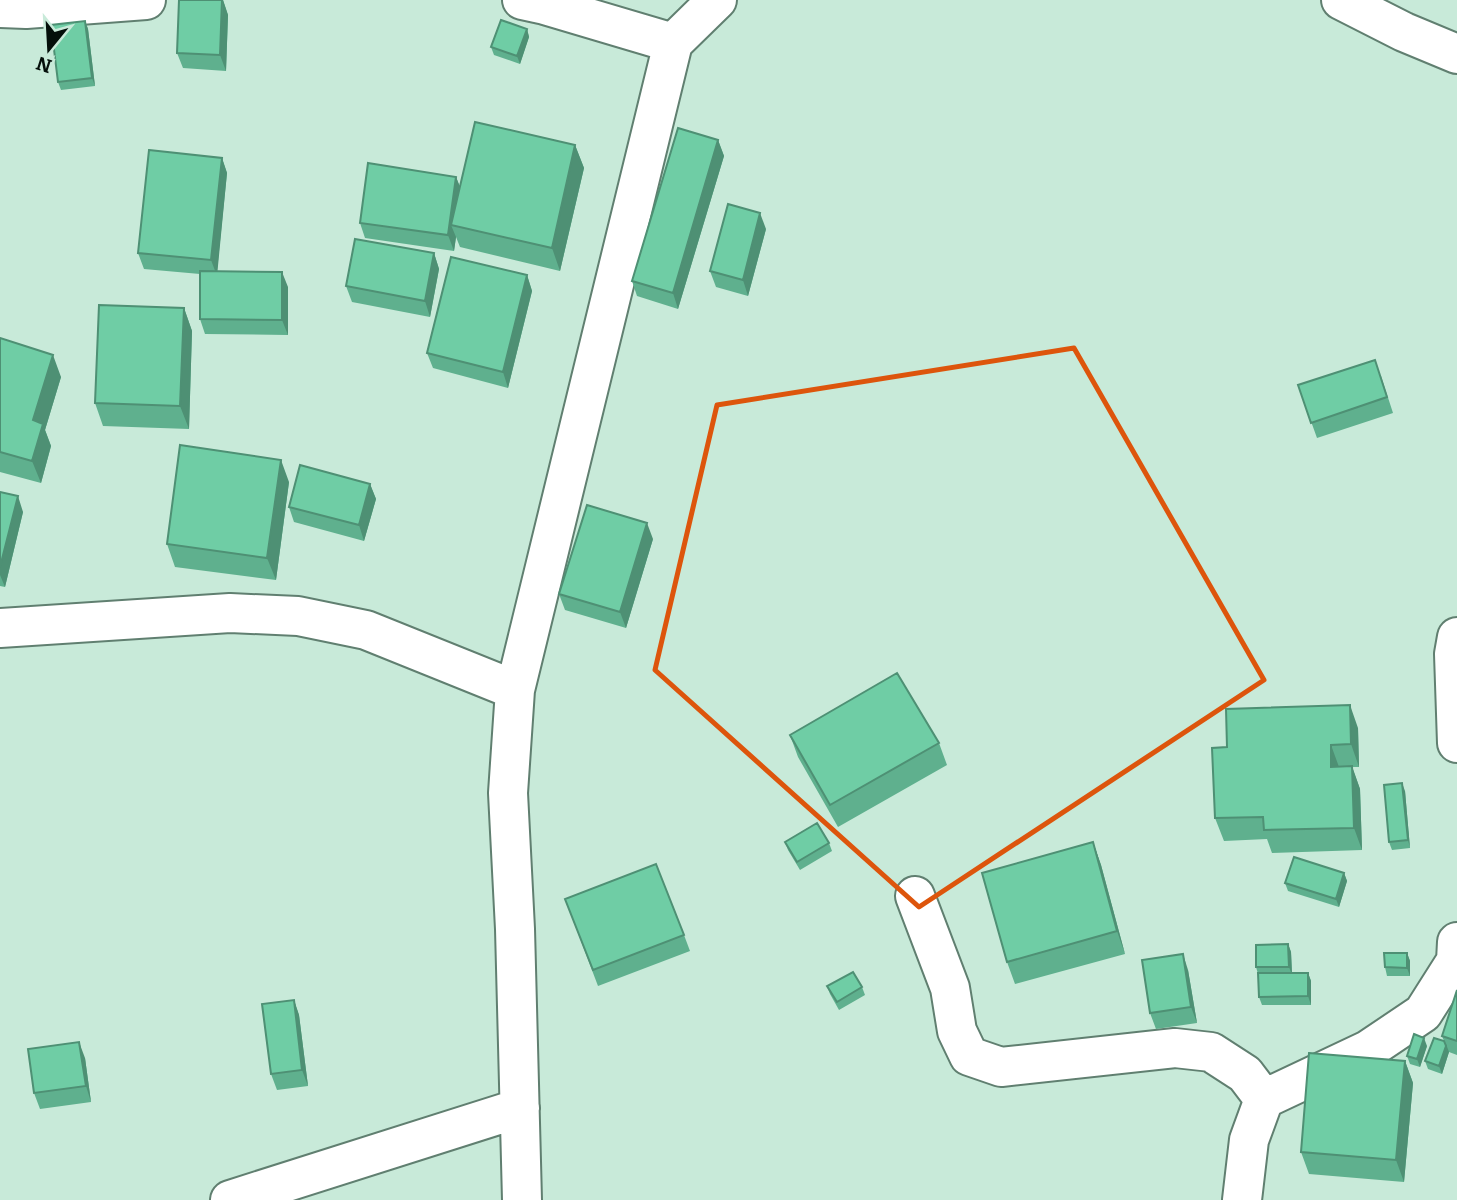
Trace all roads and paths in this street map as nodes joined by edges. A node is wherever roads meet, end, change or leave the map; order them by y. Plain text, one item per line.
1 (146, 0) edge
2 (522, 0) edge
3 (717, 0) edge
4 (1341, 0) edge
5 (0, 8) edge
6 (673, 43) junction
7 (1457, 54) edge
8 (0, 628) edge
9 (1457, 637) edge
10 (515, 690) junction
11 (1457, 743) edge
12 (915, 896) dead end
13 (1457, 942) edge
14 (1264, 1099) junction
15 (520, 1108) junction
16 (230, 1200) edge
17 (522, 1200) edge
18 (1242, 1200) edge

1 - 5 street
2 - 6 street
3 - 6 street
4 - 7 street
6 - 10 street
8 - 10 street
9 - 11 street
10 - 15 street
12 - 14 street
13 - 14 street
14 - 18 street
15 - 16 street
15 - 17 street

